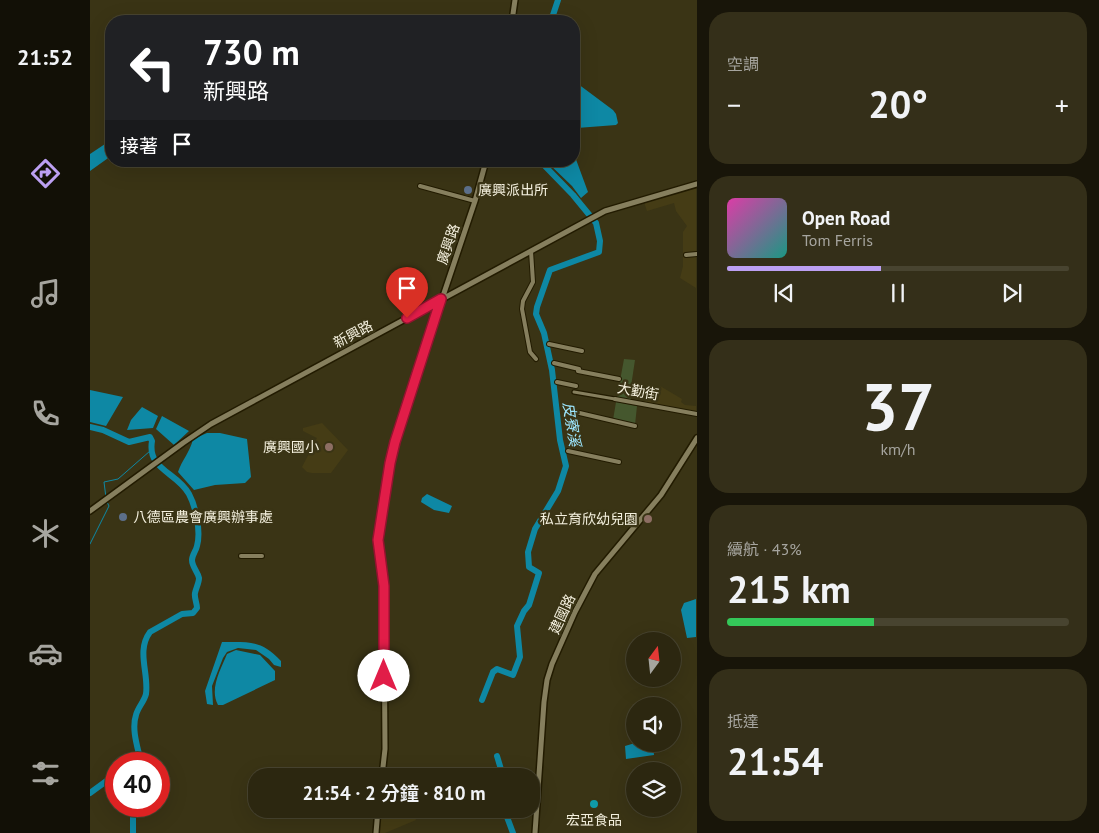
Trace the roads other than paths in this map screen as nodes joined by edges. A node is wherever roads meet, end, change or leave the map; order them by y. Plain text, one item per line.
1 (515, 0) edge
2 (513, 15) edge
3 (484, 167) edge
4 (696, 184) edge
5 (420, 186) dead end
6 (475, 201) junction
7 (531, 251) junction
8 (696, 254) edge
9 (686, 255) dead end
10 (441, 299) junction
11 (549, 344) dead end
12 (582, 351) dead end
13 (536, 359) dead end
14 (554, 364) dead end
15 (619, 379) dead end
16 (557, 382) dead end
17 (576, 386) dead end
18 (574, 392) dead end
19 (615, 399) joint
20 (571, 411) dead end
21 (696, 414) edge
22 (636, 426) dead end
23 (696, 438) edge
24 (568, 451) dead end
25 (619, 462) dead end
26 (90, 511) edge
27 (241, 556) dead end
28 (262, 556) dead end
29 (383, 768) edge
30 (377, 818) edge
31 (376, 833) edge
32 (535, 833) edge

1 - 2 street
3 - 6 street, 廣興路
4 - 7 street, 新興路
5 - 6 street
6 - 10 street, 廣興路
7 - 10 street, 新興路
7 - 13 street
8 - 9 street
10 - 26 street, 新興路
10 - 29 street, 廣興路
11 - 12 street
14 - 15 street
16 - 17 street
18 - 19 street, 大勤街
19 - 21 street, 大勤街
20 - 22 street
23 - 32 street, 建國路
24 - 25 street
27 - 28 street
30 - 31 street

